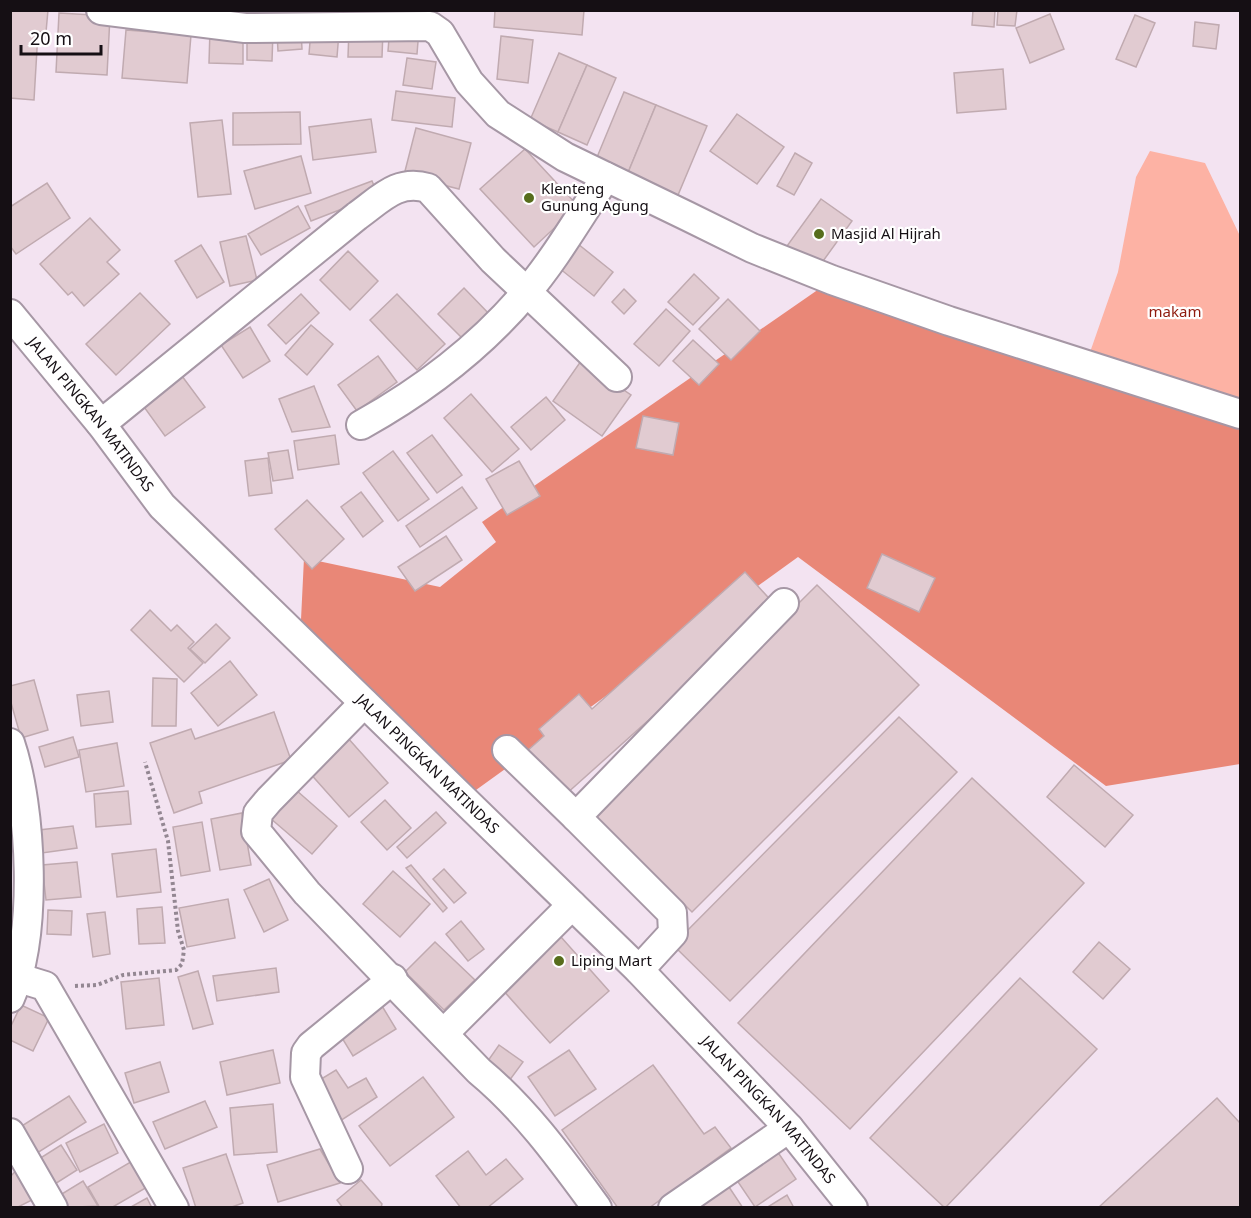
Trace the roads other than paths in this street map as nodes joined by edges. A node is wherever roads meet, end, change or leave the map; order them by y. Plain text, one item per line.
1 (101, 10) edge
2 (606, 177) junction
3 (527, 293) junction
4 (10, 314) edge
5 (617, 377) dead end
6 (1240, 414) edge
7 (101, 424) junction
8 (361, 425) dead end
9 (784, 603) dead end
10 (364, 703) junction
11 (10, 743) edge
12 (507, 750) dead end
13 (576, 817) junction
14 (572, 905) junction
15 (639, 970) junction
16 (393, 979) junction
17 (25, 987) edge
18 (445, 1032) junction
19 (789, 1128) junction
20 (10, 1133) edge
21 (348, 1169) dead end
22 (53, 1208) edge
23 (174, 1208) edge
24 (597, 1208) edge
25 (674, 1208) edge
26 (853, 1208) edge

1 - 2 street
2 - 3 street
2 - 6 street
3 - 5 street
3 - 7 street
3 - 8 street
4 - 7 street, JALAN PINGKAN MATINDAS
7 - 10 street, JALAN PINGKAN MATINDAS
9 - 13 street
10 - 14 street, JALAN PINGKAN MATINDAS
10 - 16 street
11 - 17 street
12 - 13 street
13 - 15 street
14 - 15 street, JALAN PINGKAN MATINDAS
14 - 18 street
15 - 19 street, JALAN PINGKAN MATINDAS
16 - 18 street
16 - 21 street
17 - 23 street
18 - 24 street
19 - 25 street
19 - 26 street, JALAN PINGKAN MATINDAS
20 - 22 street

